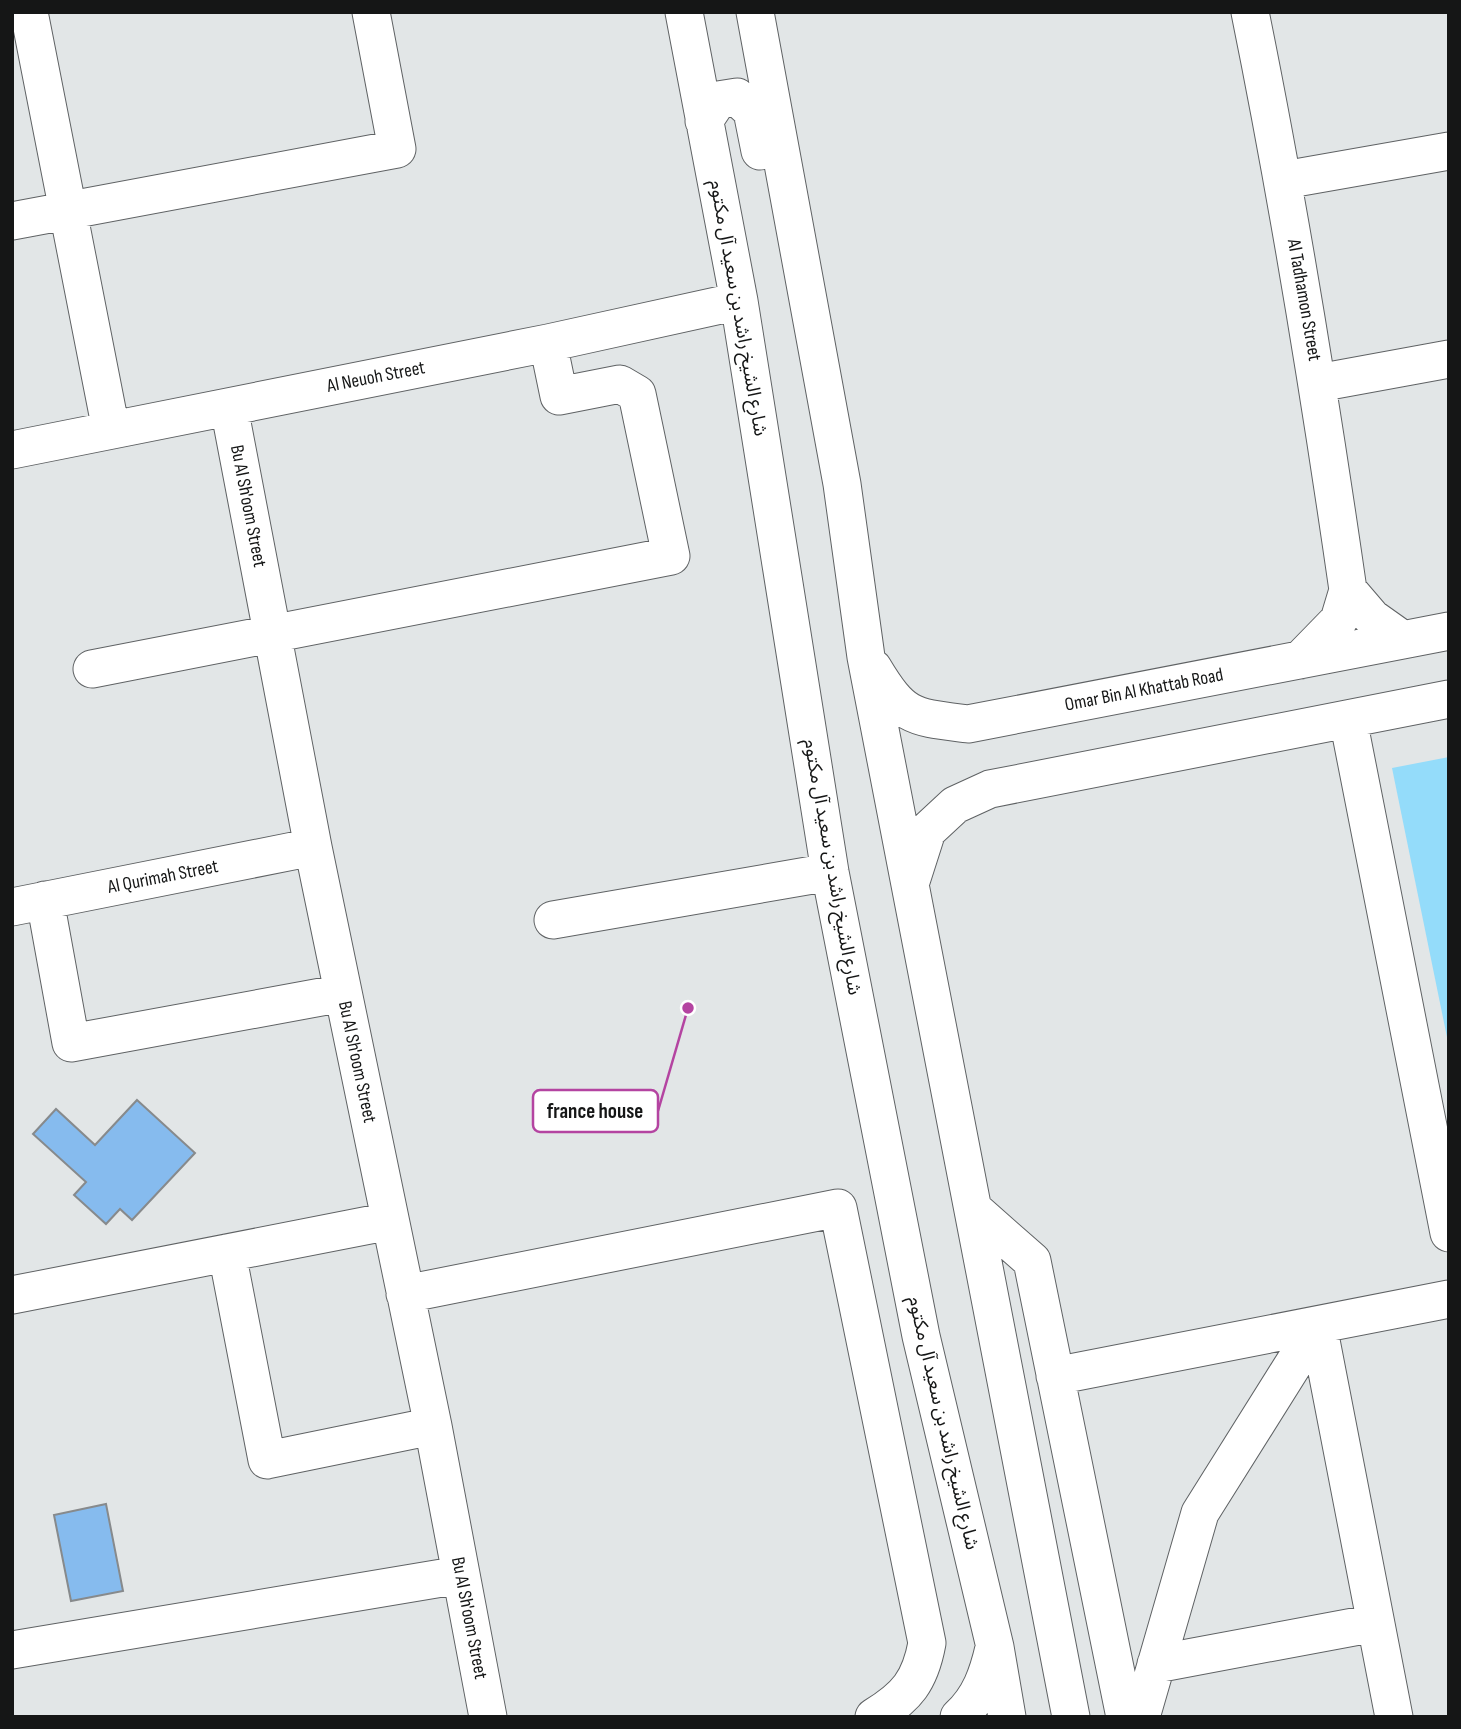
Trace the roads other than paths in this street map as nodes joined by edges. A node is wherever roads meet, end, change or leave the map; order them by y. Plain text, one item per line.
1 (29, 12) edge
2 (371, 12) edge
3 (684, 12) edge
4 (755, 12) edge
5 (1250, 12) edge
6 (705, 121) junction
7 (1449, 150) edge
8 (1284, 180) junction
9 (68, 211) junction
10 (12, 221) edge
11 (739, 301) junction
12 (548, 342) junction
13 (1449, 359) edge
14 (1318, 383) junction
15 (229, 407) junction
16 (111, 430) junction
17 (12, 450) edge
18 (842, 484) junction
19 (1348, 590) junction
20 (1449, 631) edge
21 (272, 634) junction
22 (1403, 640) junction
23 (866, 657) junction
24 (1300, 660) junction
25 (92, 669) dead end
26 (1449, 699) edge
27 (1349, 719) junction
28 (313, 847) junction
29 (830, 872) junction
30 (910, 882) junction
31 (29, 904) edge
32 (553, 920) dead end
33 (343, 993) junction
34 (974, 1209) junction
35 (390, 1221) junction
36 (1449, 1233) edge
37 (227, 1253) junction
38 (12, 1294) edge
39 (405, 1294) junction
40 (1449, 1299) edge
41 (1318, 1325) junction
42 (921, 1336) junction
43 (866, 1345) junction
44 (1055, 1376) junction
45 (433, 1426) junction
46 (460, 1575) junction
47 (1375, 1623) junction
48 (995, 1647) junction
49 (12, 1650) edge
50 (1156, 1664) junction
51 (488, 1717) edge
52 (874, 1717) edge
53 (960, 1717) edge
54 (1007, 1717) edge
55 (1071, 1717) edge
56 (1125, 1717) edge
57 (1141, 1717) edge
58 (1394, 1717) edge

1 - 9 street
2 - 9 street
3 - 6 street, شارع الشيخ راشد بن سعيد آل مكتوم
4 - 18 street
5 - 8 street, Al Tadhamon Street
6 - 11 street, شارع الشيخ راشد بن سعيد آل مكتوم
6 - 18 street
7 - 8 street
8 - 14 street, Al Tadhamon Street
9 - 10 street
9 - 16 street
11 - 12 street, Al Neuoh Street
11 - 29 street, شارع الشيخ راشد بن سعيد آل مكتوم
12 - 15 street, Al Neuoh Street
12 - 21 street
13 - 14 street
14 - 19 street, Al Tadhamon Street
15 - 16 street, Al Neuoh Street
15 - 21 street, Bu Al Sh'oom Street
16 - 17 street, Al Neuoh Street
18 - 23 street
19 - 22 street
19 - 24 street, Al Tadhamon Street
20 - 22 street, Omar Bin Al Khattab Road
21 - 25 street
21 - 28 street, Bu Al Sh'oom Street
22 - 24 street, Omar Bin Al Khattab Road
23 - 24 street, Omar Bin Al Khattab Road
23 - 30 street
26 - 27 street
27 - 30 street
27 - 36 street
28 - 31 street, Al Qurimah Street
28 - 33 street, Bu Al Sh'oom Street
29 - 32 street
29 - 42 street, شارع الشيخ راشد بن سعيد آل مكتوم
30 - 34 street
31 - 33 street
33 - 35 street, Bu Al Sh'oom Street
34 - 44 street
34 - 55 street
35 - 37 street
35 - 39 street, Bu Al Sh'oom Street
37 - 38 street
37 - 45 street
39 - 43 street
39 - 45 street, Bu Al Sh'oom Street
40 - 41 street
41 - 44 street
41 - 47 street
41 - 50 street
42 - 43 street
42 - 48 street, شارع الشيخ راشد بن سعيد آل مكتوم
43 - 52 street
44 - 56 street
45 - 46 street, Bu Al Sh'oom Street
46 - 49 street
46 - 51 street, Bu Al Sh'oom Street
47 - 50 street
47 - 58 street
48 - 53 street
48 - 54 street, شارع الشيخ راشد بن سعيد آل مكتوم
50 - 57 street

